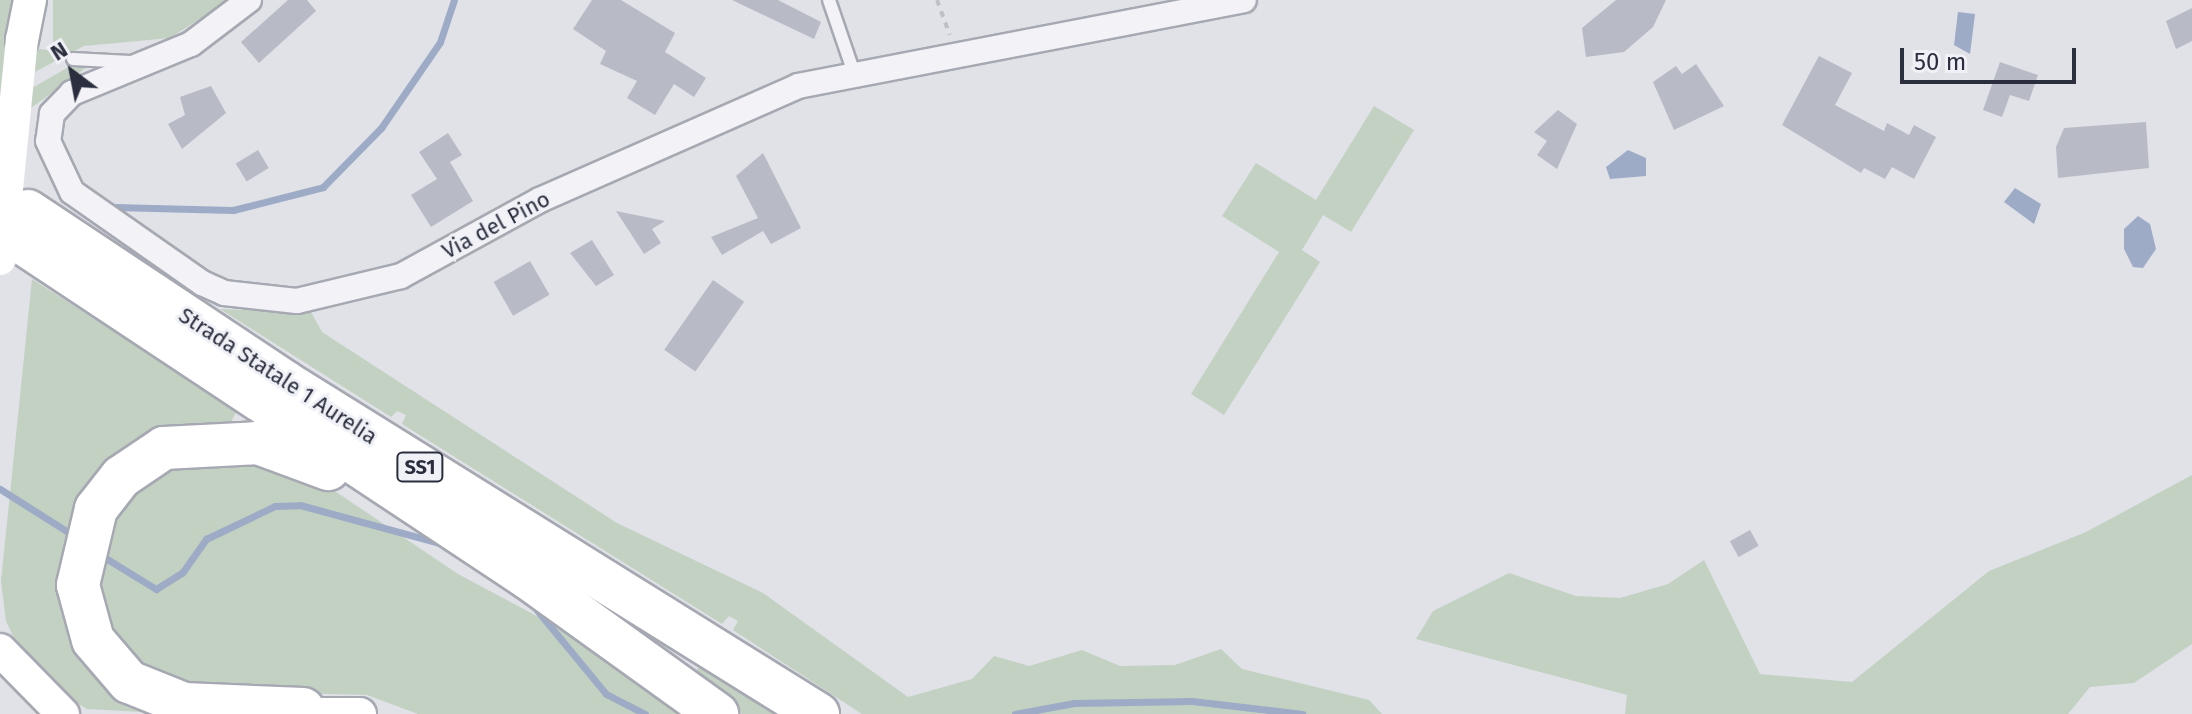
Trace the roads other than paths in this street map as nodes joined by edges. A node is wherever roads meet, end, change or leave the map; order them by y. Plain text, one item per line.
1 (829, 0) edge
2 (1244, 0) edge
3 (248, 1) edge
4 (23, 18) edge
5 (73, 59) dead end
6 (140, 63) junction
7 (855, 76) junction
8 (17, 238) edge
9 (435, 517) junction
10 (0, 650) edge
11 (295, 712) edge
12 (63, 714) edge
13 (360, 714) edge
14 (717, 714) edge
15 (818, 714) edge

1 - 7 lane
2 - 7 street, Via del Pino
3 - 6 street, Via del Pino
4 - 8 street, bridge
5 - 6 lane
6 - 7 street, Via del Pino
8 - 9 highway, Strada Statale 1 Aurelia / SS1
8 - 15 highway, Strada Statale 1 Aurelia / SS1
9 - 11 highway
9 - 14 highway, Strada Statale 1 Aurelia / SS1
10 - 12 street
11 - 13 street

